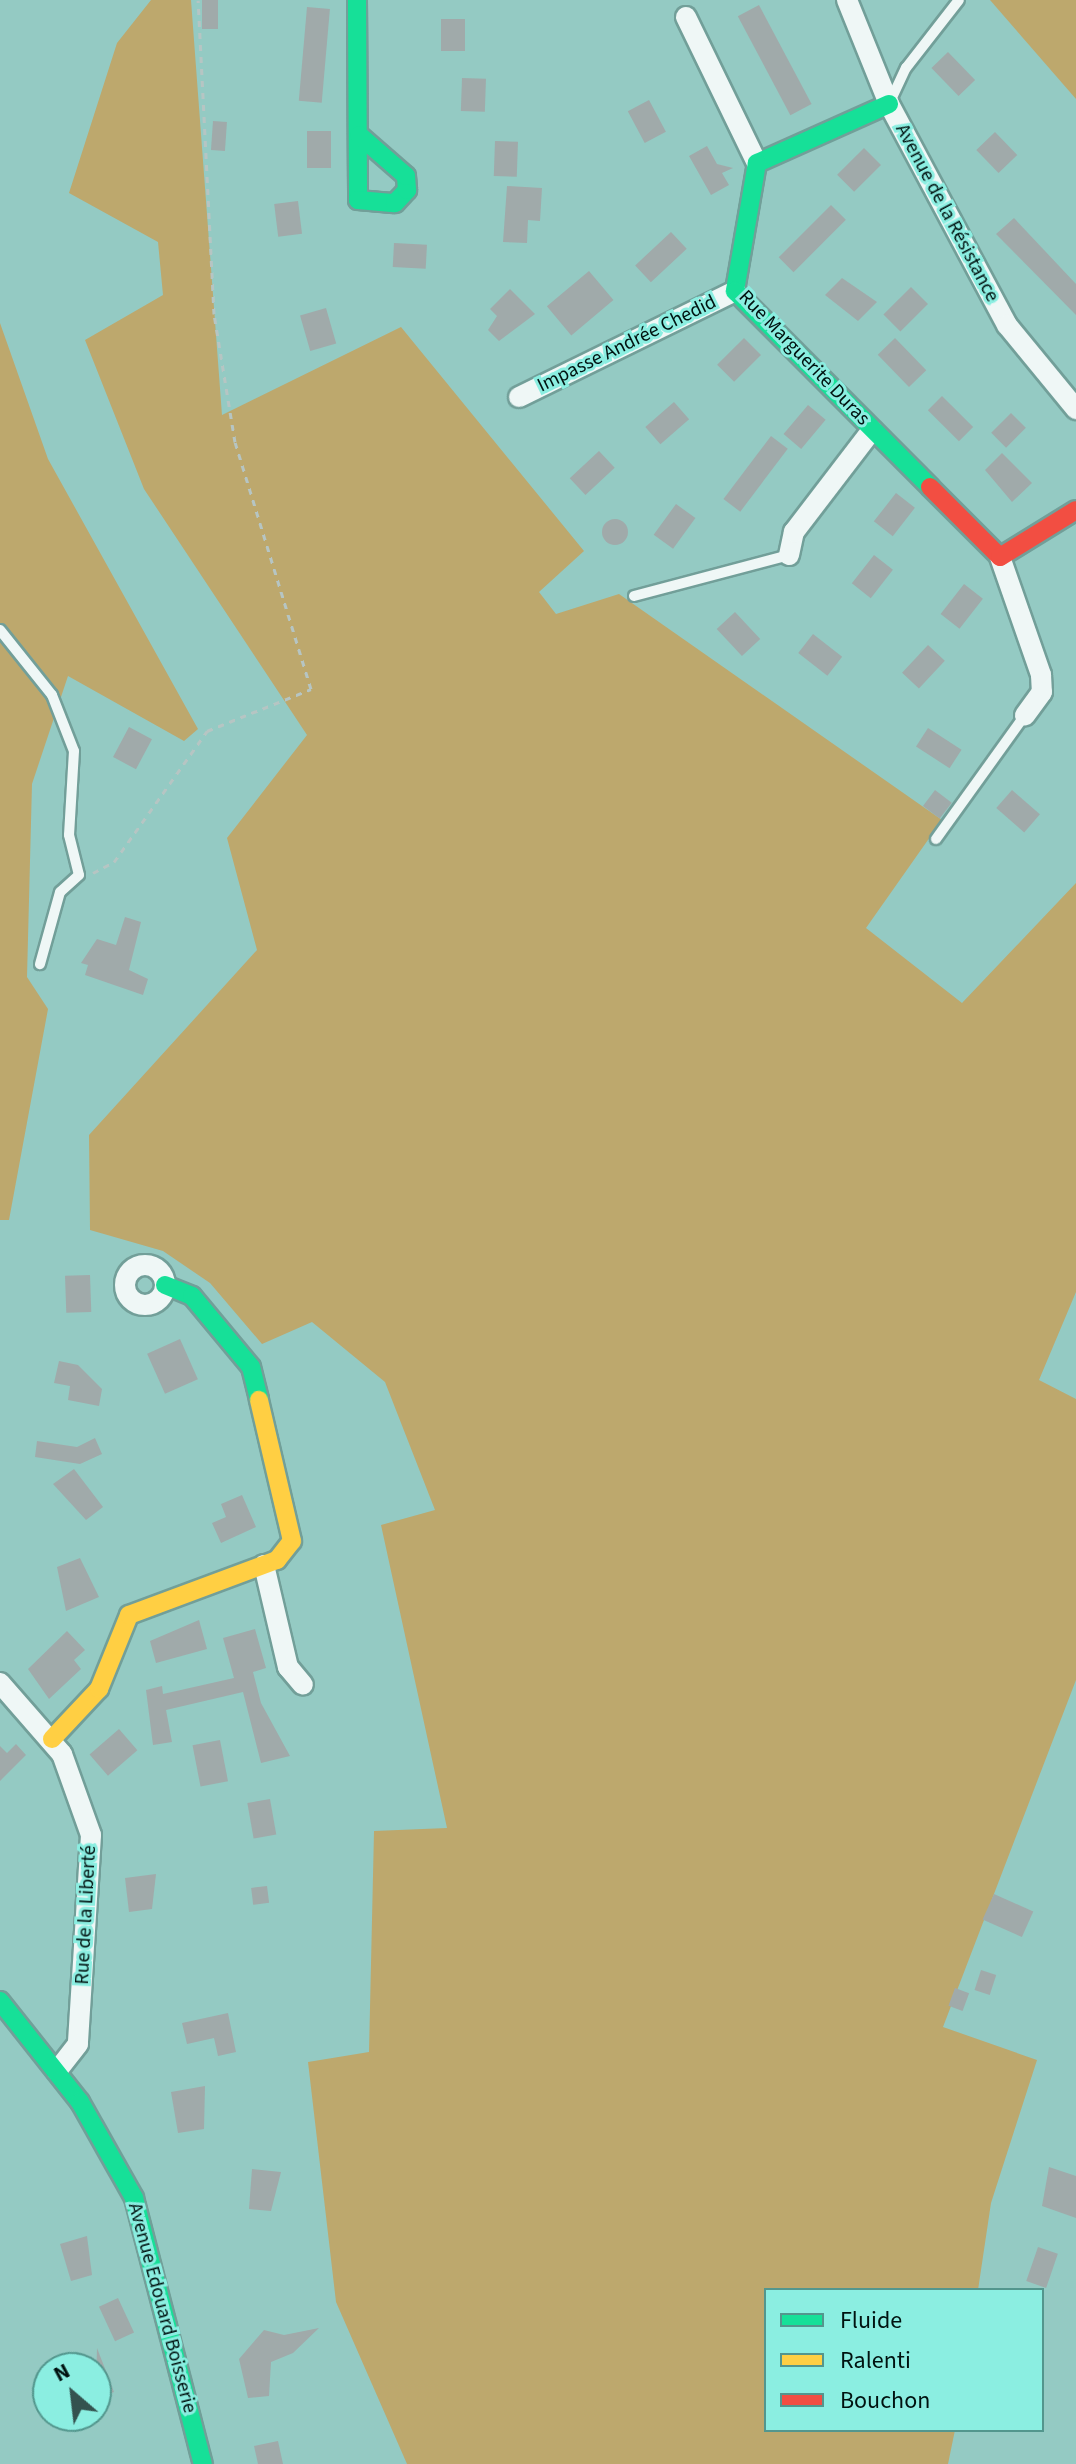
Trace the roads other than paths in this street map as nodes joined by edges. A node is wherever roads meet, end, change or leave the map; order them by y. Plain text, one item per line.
1 (357, 0) edge
2 (847, 0) edge
3 (959, 0) edge
4 (686, 17) dead end
5 (889, 104) junction
6 (359, 135) dead end
7 (757, 163) junction
8 (735, 291) junction
9 (519, 397) dead end
10 (1076, 409) edge
11 (872, 430) junction
12 (1076, 510) edge
13 (789, 555) joint
14 (1000, 557) junction
15 (634, 596) dead end
16 (0, 630) edge
17 (1025, 715) joint
18 (936, 839) dead end
19 (40, 964) dead end
20 (165, 1285) dead end
21 (264, 1565) junction
22 (0, 1683) edge
23 (303, 1685) dead end
24 (52, 1739) junction
25 (0, 2001) edge
26 (57, 2071) junction
27 (203, 2464) edge

1 - 6 street
2 - 5 street, Avenue de la Résistance
3 - 5 lane
4 - 7 street
5 - 7 street
5 - 10 street, Avenue de la Résistance
7 - 8 street, Rue Marguerite Duras
8 - 9 street, Impasse Andrée Chedid
8 - 11 street, Rue Marguerite Duras
11 - 13 street
11 - 14 street, Rue Marguerite Duras
12 - 14 street
13 - 15 lane
14 - 17 street
16 - 19 lane
17 - 18 lane
20 - 21 street
21 - 23 street
21 - 24 street
22 - 24 street, Rue de la Liberté
24 - 26 street, Rue de la Liberté
25 - 26 street, Avenue Edouard Boisserie
26 - 27 street, Avenue Edouard Boisserie

